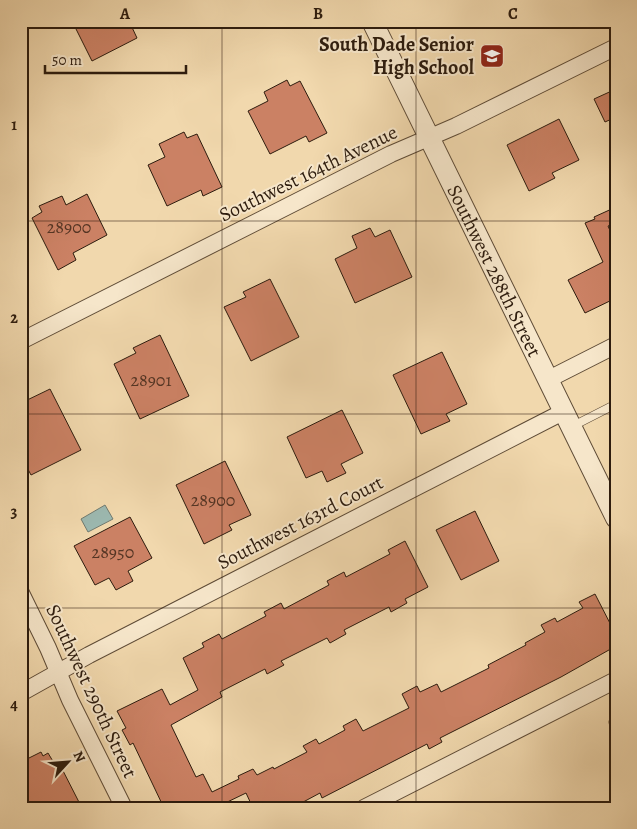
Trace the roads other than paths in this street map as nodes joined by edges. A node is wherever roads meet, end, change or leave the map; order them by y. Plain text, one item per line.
1 (372, 21) edge
2 (616, 47) edge
3 (429, 138) junction
4 (21, 341) edge
5 (616, 345) edge
6 (547, 380) junction
7 (616, 404) edge
8 (566, 419) junction
9 (616, 518) edge
10 (21, 592) edge
11 (58, 672) junction
12 (616, 680) edge
13 (21, 693) edge
14 (616, 714) edge
15 (616, 733) edge
16 (124, 808) edge
17 (364, 808) edge

1 - 3 street, Southwest 288th Street
2 - 3 street, Southwest 164th Avenue
3 - 4 street, Southwest 164th Avenue
3 - 6 street, Southwest 288th Street
5 - 6 street
6 - 8 street, Southwest 288th Street
7 - 8 lane
8 - 9 street, Southwest 288th Street
8 - 11 street, Southwest 163rd Court
10 - 11 street, Southwest 290th Street
11 - 13 street, Southwest 163rd Court
11 - 16 street, Southwest 290th Street
12 - 17 street
14 - 15 lane

